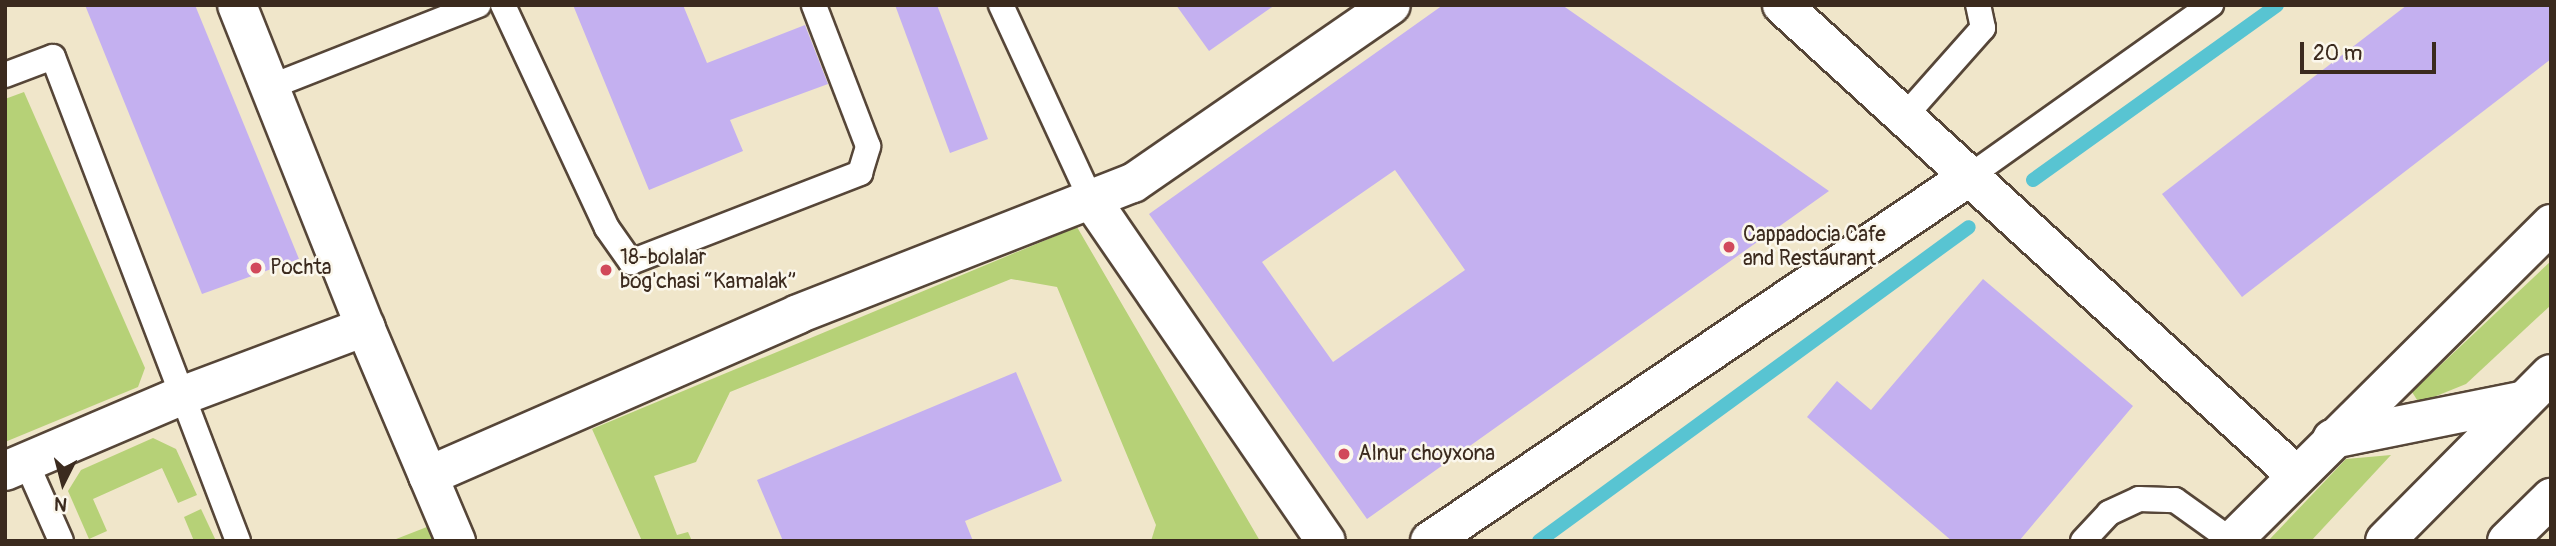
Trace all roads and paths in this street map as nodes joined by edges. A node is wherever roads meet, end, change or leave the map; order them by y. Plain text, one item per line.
1 (237, 5) edge
2 (478, 5) edge
3 (503, 5) edge
4 (814, 5) edge
5 (1001, 5) edge
6 (1391, 5) edge
7 (1782, 5) edge
8 (1978, 5) edge
9 (2211, 5) edge
10 (5, 75) edge
11 (270, 87) junction
12 (1904, 117) junction
13 (1970, 176) junction
14 (1090, 198) junction
15 (2551, 224) edge
16 (365, 327) junction
17 (2551, 374) edge
18 (181, 396) junction
19 (2521, 401) junction
20 (2332, 439) junction
21 (16, 467) edge
22 (2296, 475) junction
23 (428, 476) junction
24 (2551, 498) edge
25 (61, 541) edge
26 (237, 541) edge
27 (456, 541) edge
28 (1326, 541) edge
29 (1430, 541) edge
30 (2083, 541) edge
31 (2232, 541) edge
32 (2385, 541) edge
33 (2507, 541) edge

1 - 11 main road
2 - 11 lane
3 - 4 lane
5 - 14 lane
6 - 14 main road
7 - 12 main road
8 - 12 lane
9 - 13 lane
10 - 18 lane
11 - 16 main road
12 - 13 main road
13 - 22 main road
13 - 29 main road
14 - 23 main road
14 - 28 main road
15 - 20 main road
16 - 18 main road
16 - 23 main road
17 - 19 main road
18 - 21 main road
18 - 26 lane
19 - 20 main road
19 - 32 main road
20 - 22 main road
21 - 25 lane
22 - 31 main road
23 - 27 main road
24 - 33 main road
30 - 31 lane

